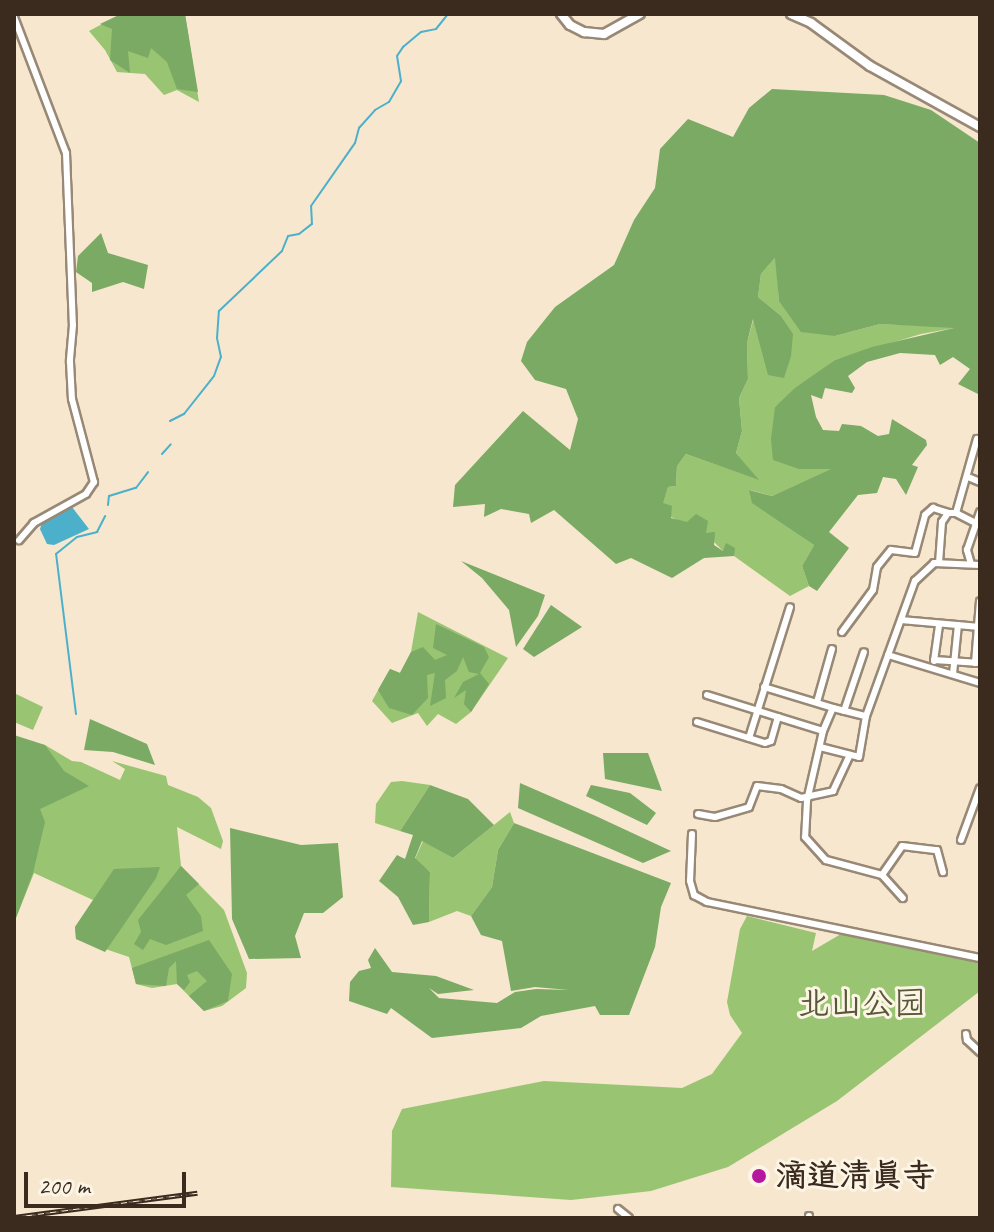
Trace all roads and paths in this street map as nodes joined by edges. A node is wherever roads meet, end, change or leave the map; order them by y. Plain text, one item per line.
1 (561, 14) edge
2 (640, 14) edge
3 (791, 14) edge
4 (14, 17) edge
5 (980, 127) edge
6 (977, 439) dead end
7 (968, 477) junction
8 (980, 482) edge
9 (980, 512) edge
10 (952, 513) junction
11 (978, 523) edge
12 (19, 540) dead end
13 (939, 563) junction
14 (971, 564) junction
15 (980, 565) edge
16 (980, 601) edge
17 (790, 607) dead end
18 (901, 620) junction
19 (939, 624) junction
20 (958, 625) junction
21 (979, 627) edge
22 (842, 632) dead end
23 (832, 649) dead end
24 (864, 652) dead end
25 (888, 655) junction
26 (934, 660) junction
27 (954, 662) junction
28 (977, 663) edge
29 (933, 668) junction
30 (953, 674) junction
31 (980, 683) edge
32 (764, 687) junction
33 (707, 695) dead end
34 (817, 702) junction
35 (833, 708) junction
36 (756, 711) junction
37 (844, 711) junction
38 (866, 716) junction
39 (778, 717) junction
40 (697, 722) dead end
41 (823, 731) junction
42 (749, 738) junction
43 (820, 747) junction
44 (850, 755) junction
45 (980, 788) edge
46 (807, 797) junction
47 (698, 814) dead end
48 (692, 834) dead end
49 (961, 840) dead end
50 (943, 872) dead end
51 (882, 875) junction
52 (903, 898) dead end
53 (980, 958) edge
54 (966, 1034) dead end
55 (980, 1052) edge
56 (618, 1209) dead end
57 (629, 1218) edge

1 - 2 street
3 - 5 street
4 - 12 street
6 - 7 street
7 - 8 street
7 - 10 street
9 - 11 street
10 - 11 street
10 - 13 street
10 - 22 street
11 - 14 street
13 - 14 street
13 - 18 street
14 - 15 street
16 - 21 street
17 - 32 street
18 - 19 street
18 - 25 street
19 - 20 street
19 - 26 street
20 - 21 street
20 - 27 street
21 - 28 street
23 - 34 street
24 - 37 street
25 - 29 street
25 - 38 street
26 - 27 street
26 - 29 street
27 - 28 street
27 - 30 street
29 - 30 street
30 - 31 street
32 - 34 street
32 - 36 street
33 - 36 street
34 - 35 street
35 - 37 street
35 - 41 street
36 - 39 street
36 - 42 street
37 - 38 street
38 - 44 street
39 - 41 street
39 - 42 street
40 - 42 street
41 - 43 street
43 - 44 street
43 - 46 street
44 - 46 street
45 - 49 street
46 - 47 street
46 - 51 street
48 - 53 street
50 - 51 street
51 - 52 street
54 - 55 street
56 - 57 street

